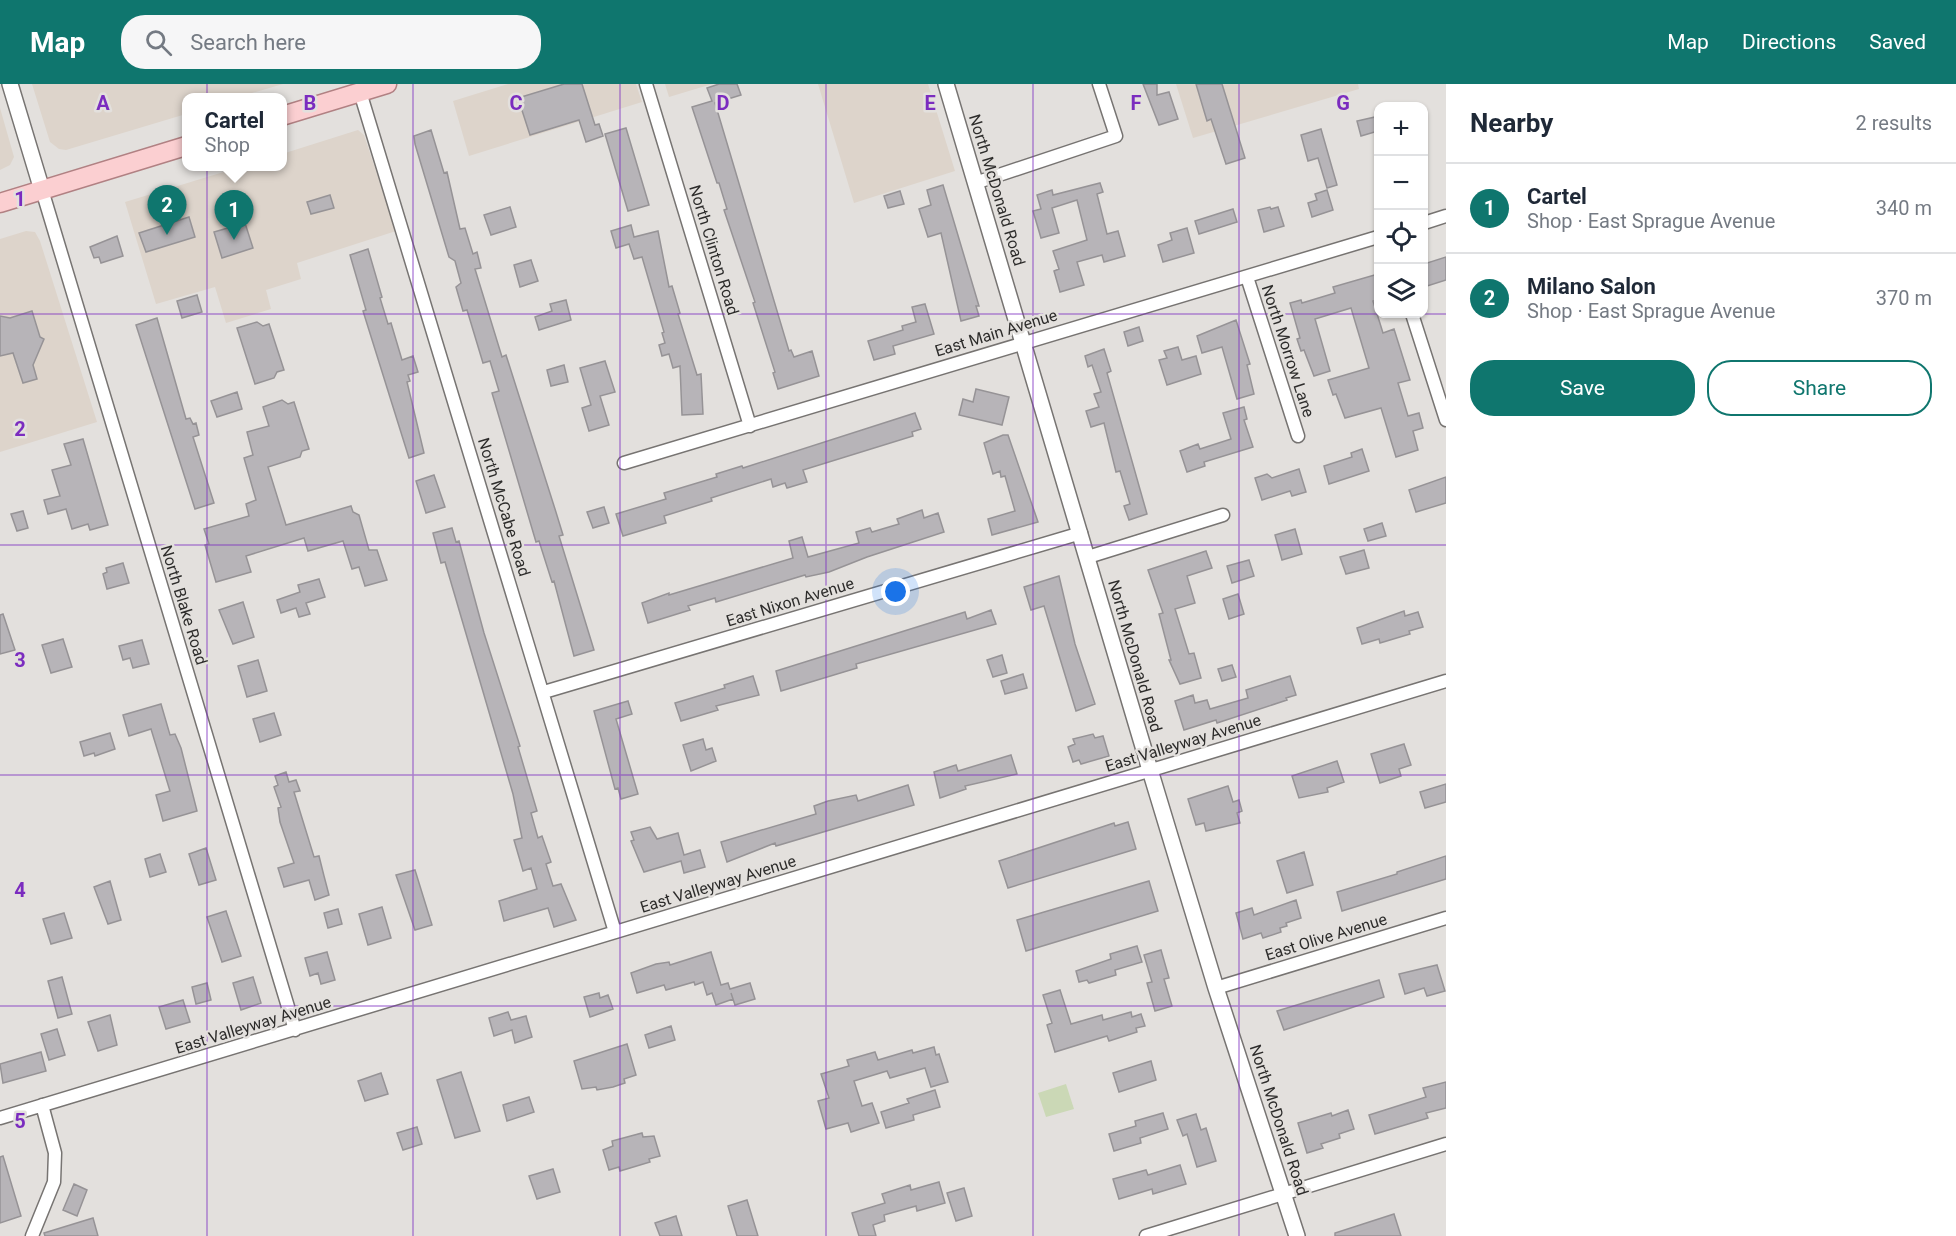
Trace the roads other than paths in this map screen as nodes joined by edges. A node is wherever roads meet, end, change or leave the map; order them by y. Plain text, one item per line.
1 (10, 84) edge
2 (387, 84) edge
3 (646, 84) edge
4 (946, 84) edge
5 (1099, 84) edge
6 (360, 92) junction
7 (287, 114) edge
8 (182, 147) edge
9 (975, 183) junction
10 (42, 190) junction
11 (0, 203) edge
12 (1446, 216) edge
13 (1428, 222) edge
14 (1374, 238) edge
15 (1247, 277) junction
16 (1413, 318) edge
17 (1024, 341) junction
18 (1446, 420) edge
19 (750, 426) junction
20 (1298, 436) dead end
21 (624, 463) dead end
22 (1223, 515) dead end
23 (1081, 533) junction
24 (1088, 556) junction
25 (1446, 681) edge
26 (544, 692) junction
27 (1150, 770) junction
28 (1446, 918) edge
29 (615, 932) junction
30 (1216, 988) junction
31 (295, 1030) junction
32 (42, 1105) junction
33 (0, 1118) edge
34 (1446, 1144) edge
35 (1284, 1194) junction
36 (32, 1236) edge
37 (1146, 1236) edge
38 (1297, 1236) edge

1 - 10 street
2 - 6 main road
3 - 19 street, North Clinton Road
4 - 9 street, North McDonald Road
5 - 9 street
6 - 7 main road
6 - 26 street, North McCabe Road
8 - 10 main road
9 - 17 street, North McDonald Road
10 - 11 main road
10 - 31 street, North Blake Road
12 - 13 street
14 - 15 street, East Main Avenue
15 - 17 street, East Main Avenue
15 - 20 street, North Morrow Lane
16 - 18 street
17 - 19 street, East Main Avenue
17 - 23 street, North McDonald Road
19 - 21 street, East Main Avenue
22 - 24 street
23 - 24 street, North McDonald Road
23 - 26 street, East Nixon Avenue
24 - 27 street, North McDonald Road
25 - 27 street, East Valleyway Avenue
26 - 29 street, North McCabe Road
27 - 29 street, East Valleyway Avenue
27 - 30 street, North McDonald Road
28 - 30 street, East Olive Avenue
29 - 31 street, East Valleyway Avenue
30 - 35 street, North McDonald Road
31 - 32 street, East Valleyway Avenue
32 - 33 street, East Valleyway Avenue
32 - 36 street
34 - 35 street
35 - 37 street
35 - 38 street, North McDonald Road

